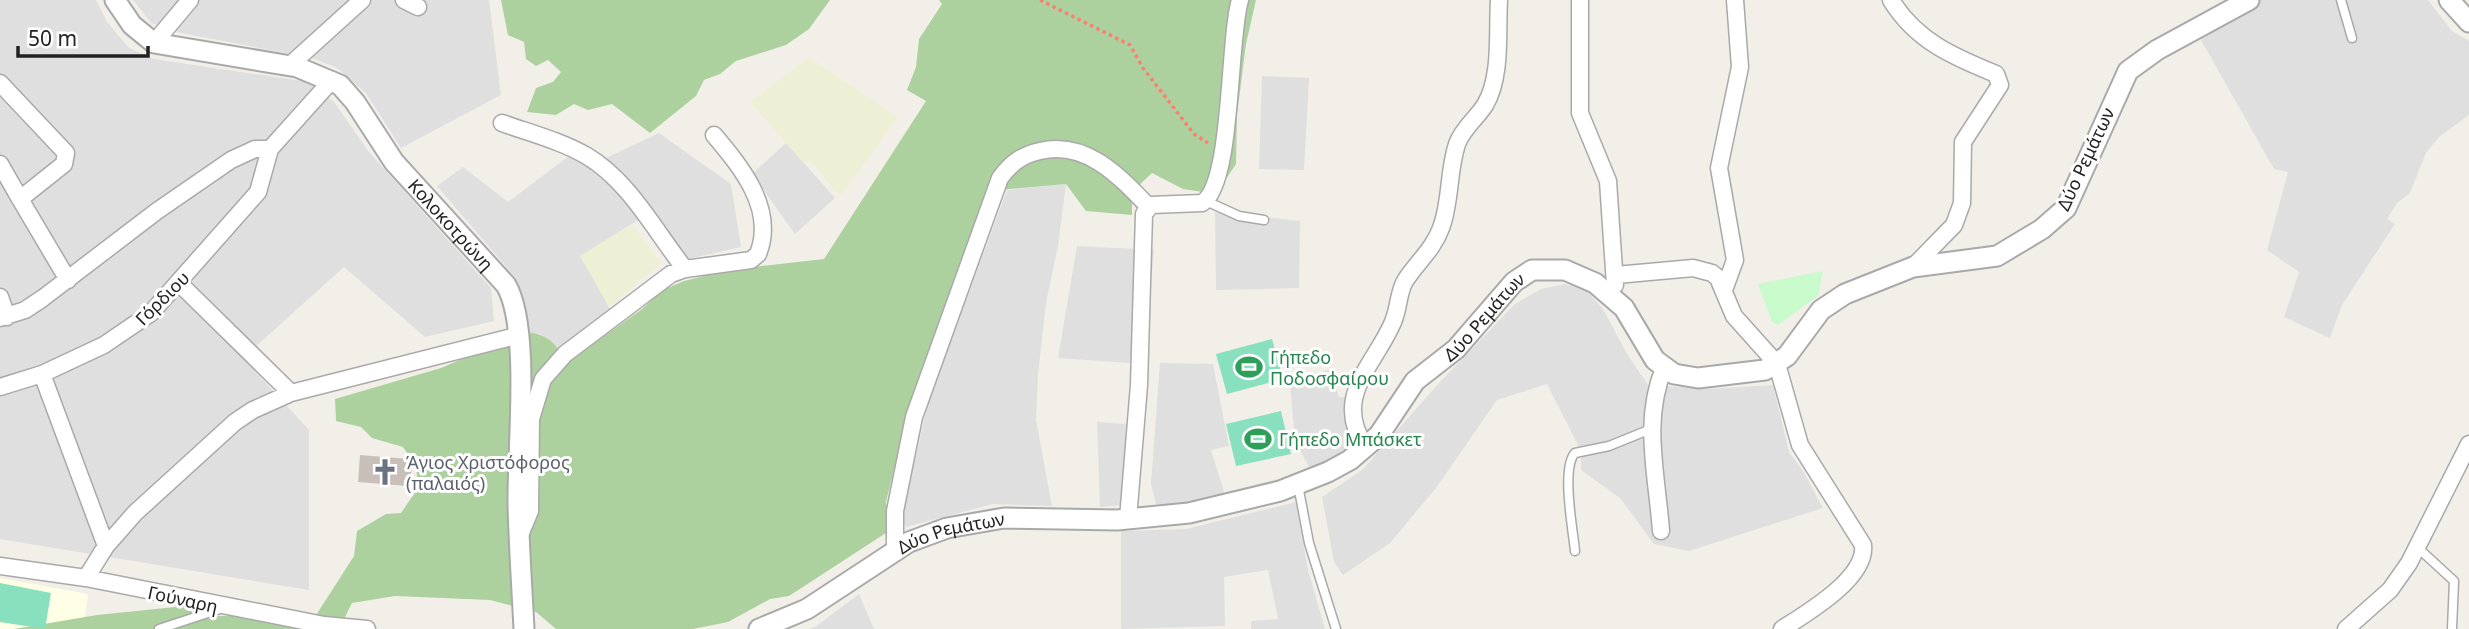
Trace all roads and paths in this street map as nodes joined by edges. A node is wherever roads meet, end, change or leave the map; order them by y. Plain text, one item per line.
1 (115, 0) edge
2 (190, 0) edge
3 (362, 0) edge
4 (1040, 0) edge
5 (1240, 0) edge
6 (1499, 0) edge
7 (1580, 0) edge
8 (1735, 0) edge
9 (1891, 0) edge
10 (2249, 0) edge
11 (2341, 0) edge
12 (2449, 0) edge
13 (2469, 22) edge
14 (2352, 38) dead end
15 (153, 43) junction
16 (289, 66) junction
17 (332, 80) junction
18 (0, 83) edge
19 (502, 123) dead end
20 (714, 135) dead end
21 (270, 149) junction
22 (1222, 160) junction
23 (0, 164) edge
24 (20, 199) junction
25 (1206, 201) junction
26 (1147, 206) junction
27 (1264, 220) dead end
28 (1913, 267) junction
29 (685, 269) junction
30 (1616, 275) junction
31 (68, 280) junction
32 (180, 284) junction
33 (1724, 290) junction
34 (1613, 297) junction
35 (0, 298) edge
36 (4, 317) edge
37 (520, 335) junction
38 (1777, 364) junction
39 (1664, 368) junction
40 (42, 374) junction
41 (0, 387) edge
42 (291, 393) junction
43 (1651, 429) junction
44 (2469, 444) edge
45 (1366, 448) junction
46 (1298, 485) junction
47 (1128, 519) junction
48 (1661, 531) dead end
49 (520, 535) junction
50 (106, 546) junction
51 (2417, 547) junction
52 (895, 551) junction
53 (1575, 551) dead end
54 (0, 566) edge
55 (86, 578) junction
56 (223, 607) junction
57 (159, 629) edge
58 (367, 629) edge
59 (524, 629) edge
60 (759, 629) edge
61 (1336, 629) edge
62 (1782, 629) edge
63 (2346, 629) edge
64 (2452, 629) edge

1 - 15 street
2 - 15 street
3 - 16 street
4 - 22 path
5 - 22 street
6 - 45 street
7 - 30 street
8 - 33 street
9 - 28 street
10 - 28 street, Δύο Ρεμάτων
11 - 14 lane
12 - 13 street
15 - 16 street, Κολοκοτρώνη
16 - 17 street, Κολοκοτρώνη
17 - 21 street, Γόρδιου
17 - 37 street, Κολοκοτρώνη
18 - 24 street
19 - 29 street
20 - 29 street
21 - 31 street
21 - 32 street, Γόρδιου
22 - 25 street
23 - 24 street
24 - 31 street
25 - 26 street
25 - 27 lane
26 - 47 street
26 - 52 street
28 - 38 street, Δύο Ρεμάτων
29 - 49 street
30 - 33 street
30 - 34 street
31 - 36 street
32 - 40 street, Γόρδιου
32 - 42 street
33 - 38 street
34 - 39 street, Δύο Ρεμάτων
34 - 45 street, Δύο Ρεμάτων
35 - 36 street
37 - 42 street
37 - 49 street, Κολοκοτρώνη
38 - 39 street
38 - 62 street
39 - 43 street
40 - 41 street, Γόρδιου
40 - 50 street
42 - 50 street
43 - 48 street
43 - 53 lane
44 - 51 street
45 - 46 street, Δύο Ρεμάτων
46 - 47 street, Δύο Ρεμάτων
46 - 61 lane
47 - 52 street, Δύο Ρεμάτων
49 - 59 street, Κολοκοτρώνη
50 - 55 street
51 - 63 street
51 - 64 lane
52 - 60 street, Δύο Ρεμάτων
54 - 55 street, Γούναρη
55 - 56 street, Γούναρη
56 - 57 lane
56 - 58 street, Γούναρη

